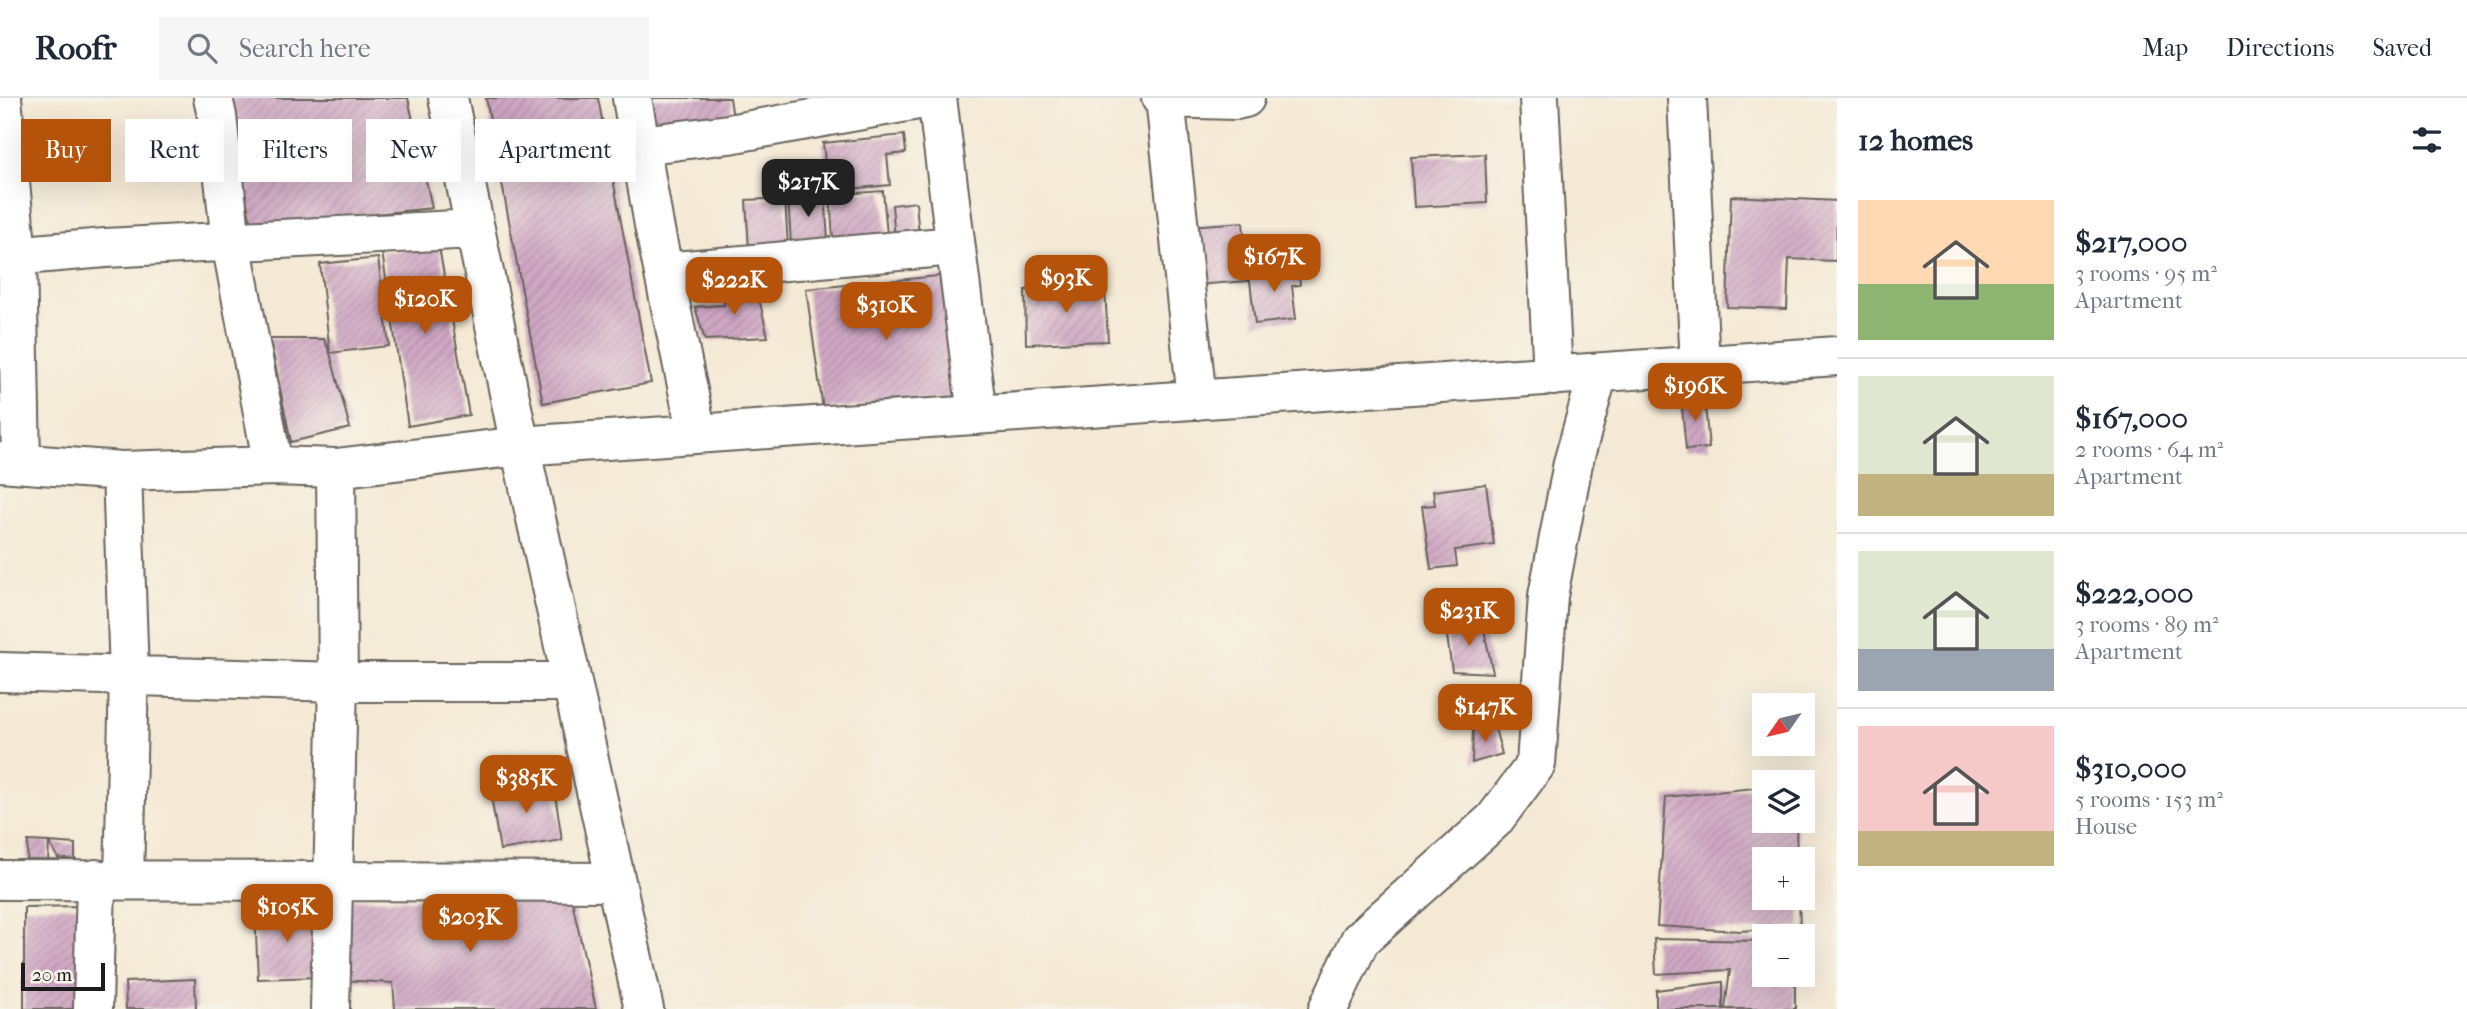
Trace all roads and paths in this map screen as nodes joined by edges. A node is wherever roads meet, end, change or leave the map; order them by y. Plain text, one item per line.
1 (2, 98) edge
2 (213, 98) edge
3 (448, 98) edge
4 (632, 98) edge
5 (929, 98) edge
6 (937, 98) edge
7 (1163, 98) edge
8 (1245, 98) edge
9 (1539, 98) edge
10 (1687, 98) edge
11 (641, 145) junction
12 (475, 229) junction
13 (232, 242) junction
14 (954, 246) junction
15 (9, 256) edge
16 (664, 272) junction
17 (1837, 356) edge
18 (1700, 366) junction
19 (1598, 373) junction
20 (1553, 376) junction
21 (1197, 400) junction
22 (977, 415) junction
23 (697, 434) junction
24 (520, 446) junction
25 (11, 463) edge
26 (273, 466) junction
27 (336, 468) junction
28 (122, 471) junction
29 (0, 672) edge
30 (129, 676) junction
31 (338, 682) junction
32 (572, 682) junction
33 (110, 879) junction
34 (0, 880) edge
35 (616, 881) junction
36 (332, 882) junction
37 (93, 1009) edge
38 (330, 1009) edge
39 (644, 1009) edge
40 (1328, 1009) edge

1 - 15 street
2 - 13 street
3 - 12 street
4 - 11 street
5 - 11 street
6 - 14 street
7 - 8 street
7 - 21 street
9 - 20 street
10 - 18 street
11 - 16 street
12 - 13 street
12 - 24 street
13 - 15 street
13 - 26 street
14 - 16 street
14 - 22 street
15 - 25 street
16 - 23 street
17 - 18 street
18 - 19 street
19 - 20 street
19 - 40 street
20 - 21 street
21 - 22 street
22 - 23 street
23 - 24 street
24 - 27 street
24 - 32 street
25 - 28 street
26 - 27 street
26 - 28 street
27 - 31 street
28 - 30 street
29 - 30 street
30 - 31 street
30 - 33 street
31 - 32 street
31 - 36 street
32 - 35 street
33 - 34 street
33 - 36 street
33 - 37 street
35 - 36 street
35 - 39 street
36 - 38 street

